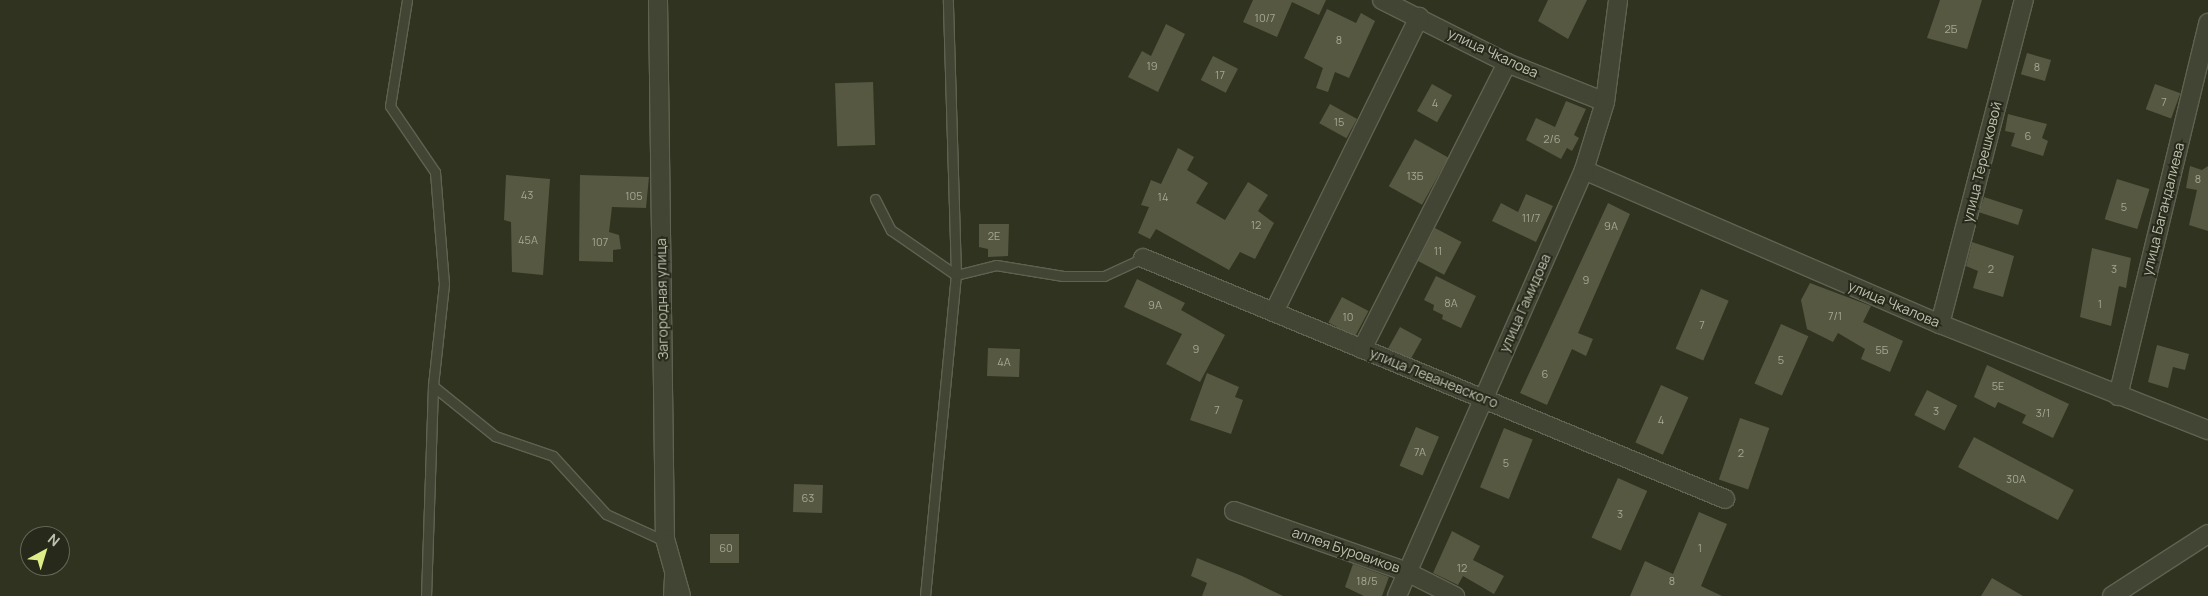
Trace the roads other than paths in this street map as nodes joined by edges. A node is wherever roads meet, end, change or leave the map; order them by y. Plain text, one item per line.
1 (407, 0) edge
2 (658, 0) edge
3 (948, 0) edge
4 (1382, 0) edge
5 (1618, 0) edge
6 (2024, 0) edge
7 (1419, 18) junction
8 (2208, 23) edge
9 (1507, 63) junction
10 (1605, 102) junction
11 (1584, 170) junction
12 (875, 199) dead end
13 (1143, 258) joint
14 (956, 275) junction
15 (1274, 312) junction
16 (1940, 324) junction
17 (1362, 349) junction
18 (432, 386) junction
19 (2118, 396) junction
20 (1482, 398) junction
21 (2208, 430) edge
22 (1725, 499) dead end
23 (1234, 511) dead end
24 (2208, 534) edge
25 (665, 539) junction
26 (1407, 572) junction
27 (426, 596) edge
28 (668, 596) edge
29 (681, 596) edge
30 (925, 596) edge
31 (1396, 596) edge
32 (1455, 596) edge
33 (2112, 596) edge

1 - 18 lane
2 - 25 street, Загородная улица
3 - 14 lane
4 - 7 street, улица Чкалова
5 - 10 street, улица Гамидова
6 - 16 street, улица Терешковой
7 - 9 street, улица Чкалова
7 - 15 street
8 - 19 street, улица Багандалиева
9 - 10 street, улица Чкалова
9 - 17 street
10 - 11 street, улица Гамидова
11 - 16 street, улица Чкалова
11 - 20 street, улица Гамидова
12 - 14 lane
13 - 14 lane
13 - 15 street, улица Леваневского
14 - 30 lane
15 - 17 street, улица Леваневского
16 - 19 street, улица Чкалова
17 - 20 street, улица Леваневского
18 - 25 lane
18 - 27 lane
19 - 21 street, улица Чкалова
20 - 22 street, улица Леваневского
20 - 26 street, улица Гамидова
23 - 26 street, аллея Буровиков
24 - 33 street
25 - 28 lane
25 - 29 street, Загородная улица
26 - 31 street, улица Гамидова
26 - 32 street, аллея Буровиков

